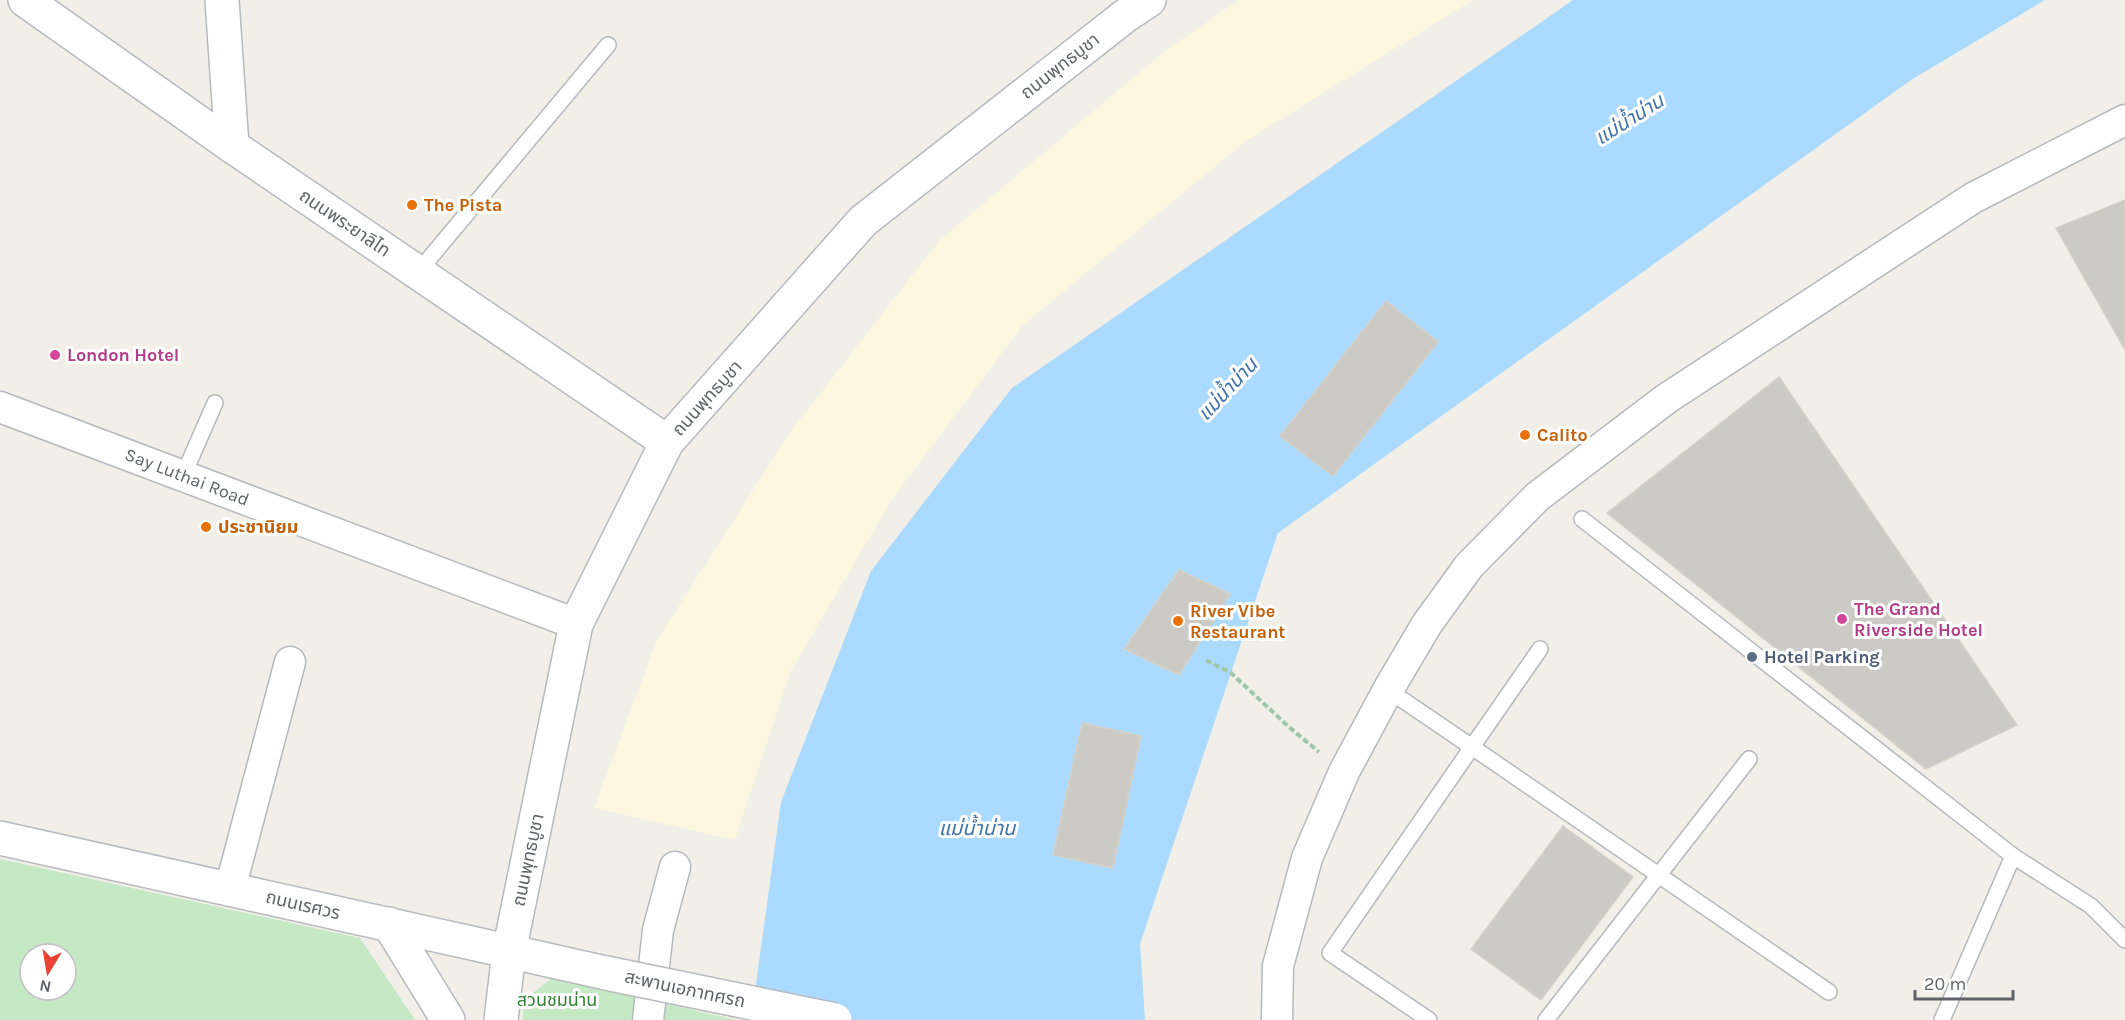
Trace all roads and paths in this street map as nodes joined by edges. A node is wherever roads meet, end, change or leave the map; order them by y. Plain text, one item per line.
1 (25, 0) edge
2 (222, 0) edge
3 (1128, 5) edge
4 (608, 45) dead end
5 (2125, 120) edge
6 (232, 146) junction
7 (417, 272) junction
8 (215, 403) dead end
9 (0, 407) edge
10 (667, 442) junction
11 (183, 476) junction
12 (1582, 519) dead end
13 (576, 624) junction
14 (1540, 649) dead end
15 (1206, 660) dead end
16 (290, 662) dead end
17 (1388, 690) junction
18 (1472, 747) junction
19 (1749, 759) dead end
20 (1344, 772) junction
21 (0, 838) edge
22 (2013, 856) junction
23 (675, 867) dead end
24 (1659, 874) junction
25 (230, 889) junction
26 (388, 924) junction
27 (2125, 940) edge
28 (509, 952) junction
29 (606, 973) joint
30 (1829, 992) dead end
31 (448, 1020) edge
32 (501, 1020) edge
33 (648, 1020) edge
34 (835, 1020) edge
35 (1277, 1020) edge
36 (1429, 1020) edge
37 (1546, 1020) edge
38 (1942, 1020) edge

1 - 6 street, ถนนพระยาลิไท
2 - 6 street
3 - 10 street, ถนนพุทธบูชา
4 - 7 lane
5 - 17 street
6 - 7 street, ถนนพระยาลิไท
7 - 10 street, ถนนพระยาลิไท
8 - 11 lane
9 - 11 street, Say Luthai Road
10 - 13 street, ถนนพุทธบูชา
11 - 13 street, Say Luthai Road
12 - 22 lane
13 - 28 street, ถนนพุทธบูชา
14 - 18 lane
15 - 20 path
16 - 25 street
17 - 18 lane
17 - 20 street
18 - 24 lane
18 - 36 lane
19 - 24 lane
20 - 35 street
21 - 25 street, ถนนเรศวร
22 - 27 lane
22 - 38 lane
23 - 33 street
24 - 30 lane
24 - 37 lane
25 - 26 street, ถนนเรศวร
26 - 28 street, ถนนเรศวร
26 - 31 street
28 - 29 street, ถนนเรศวร
28 - 32 street, ถนนพุทธบูชา
29 - 34 street, สะพานเอกาทศรถ, bridge

